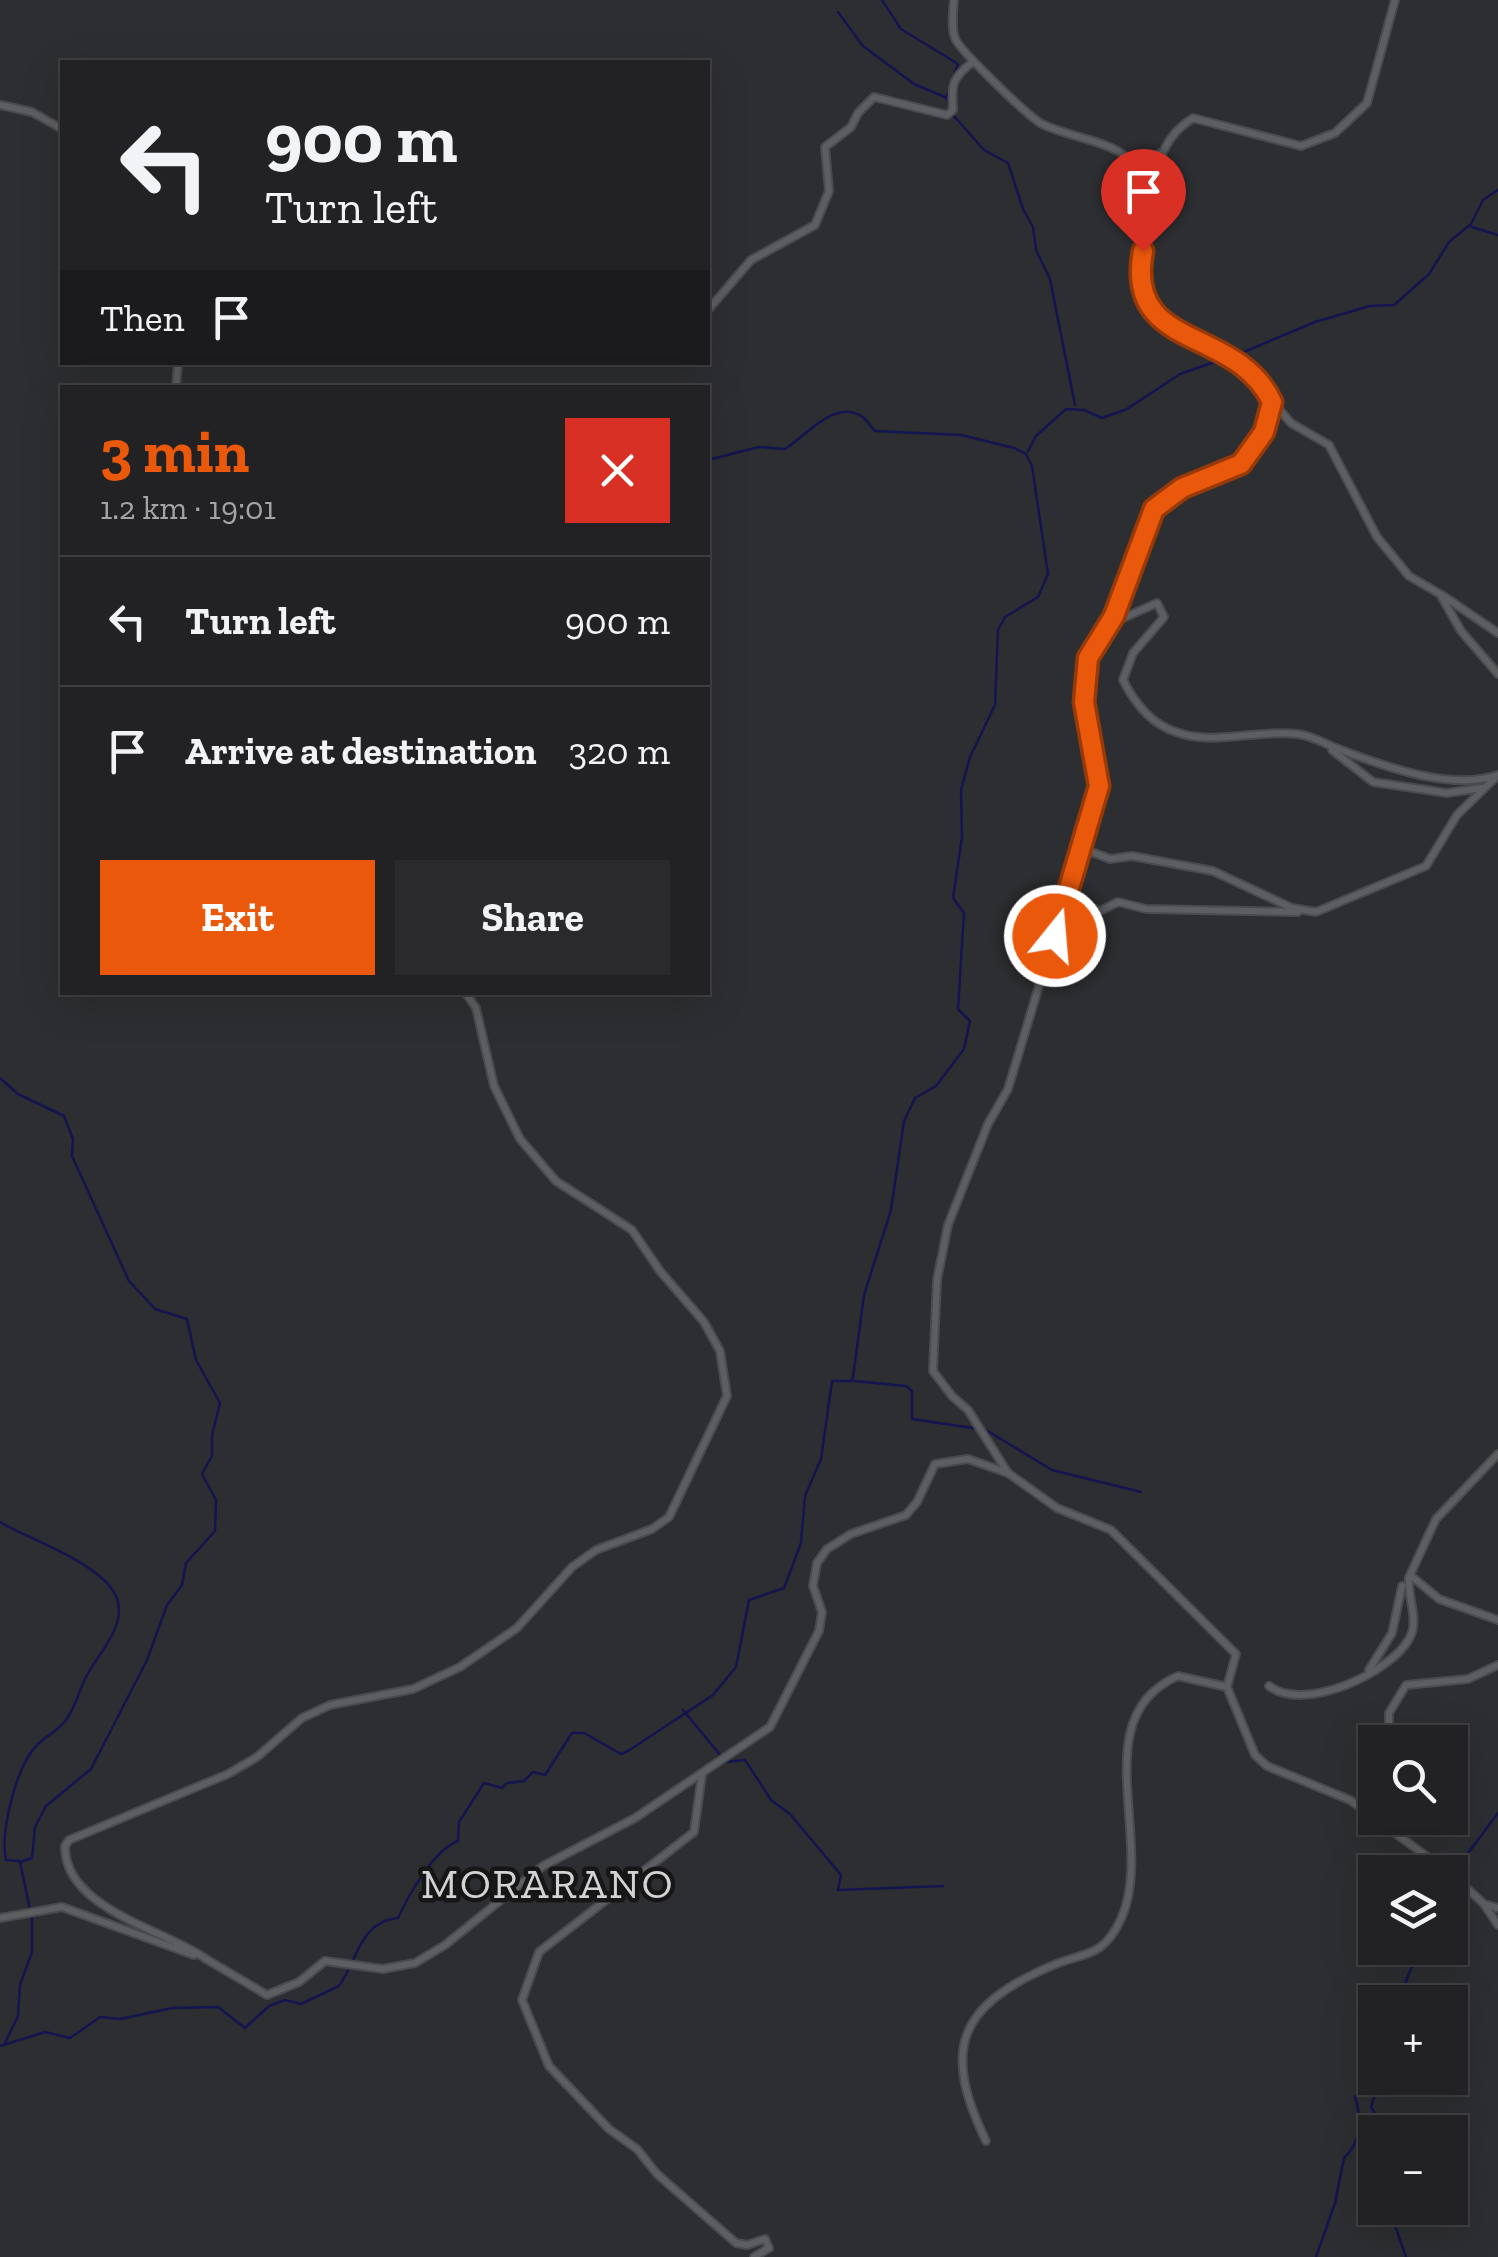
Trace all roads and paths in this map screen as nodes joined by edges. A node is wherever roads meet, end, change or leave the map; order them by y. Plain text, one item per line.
1 (954, 0) edge
2 (1395, 0) edge
3 (973, 62) junction
4 (0, 106) edge
5 (60, 127) edge
6 (1160, 152) junction
7 (1129, 158) junction
8 (1152, 193) junction
9 (710, 308) edge
10 (1272, 402) junction
11 (1440, 594) junction
12 (1110, 624) junction
13 (1498, 633) edge
14 (1498, 674) edge
15 (1324, 742) junction
16 (1498, 775) edge
17 (1487, 787) junction
18 (1081, 848) junction
19 (1066, 899) junction
20 (1304, 912) junction
21 (466, 995) edge
22 (1498, 1454) edge
23 (1008, 1473) junction
24 (1410, 1575) junction
25 (1402, 1586) dead end
26 (1498, 1620) edge
27 (1498, 1665) edge
28 (1368, 1671) junction
29 (1227, 1686) junction
30 (1269, 1686) dead end
31 (1390, 1725) edge
32 (702, 1773) junction
33 (1358, 1805) edge
34 (1401, 1835) edge
35 (1427, 1855) edge
36 (1468, 1889) edge
37 (1483, 1903) junction
38 (1498, 1908) edge
39 (1, 1917) edge
40 (1498, 1925) edge
41 (206, 1959) junction
42 (986, 2141) dead end
43 (754, 2257) edge

1 - 3 street
2 - 6 street
3 - 7 street
3 - 9 street
4 - 5 street
6 - 7 street
6 - 8 street
7 - 8 street
8 - 10 street
10 - 11 street
10 - 12 street
11 - 13 street
11 - 14 street
12 - 15 street
12 - 18 street
15 - 16 street
15 - 17 street
16 - 17 street
17 - 20 street
18 - 19 street
18 - 20 street
19 - 20 street
19 - 23 street
21 - 41 street
22 - 24 street
23 - 29 street
23 - 32 street
24 - 26 street
24 - 28 street
25 - 28 street
27 - 31 street
28 - 30 street
29 - 33 street
29 - 42 street
32 - 41 street
32 - 43 street
34 - 35 street
36 - 37 street
37 - 38 street
37 - 40 street
39 - 41 street

